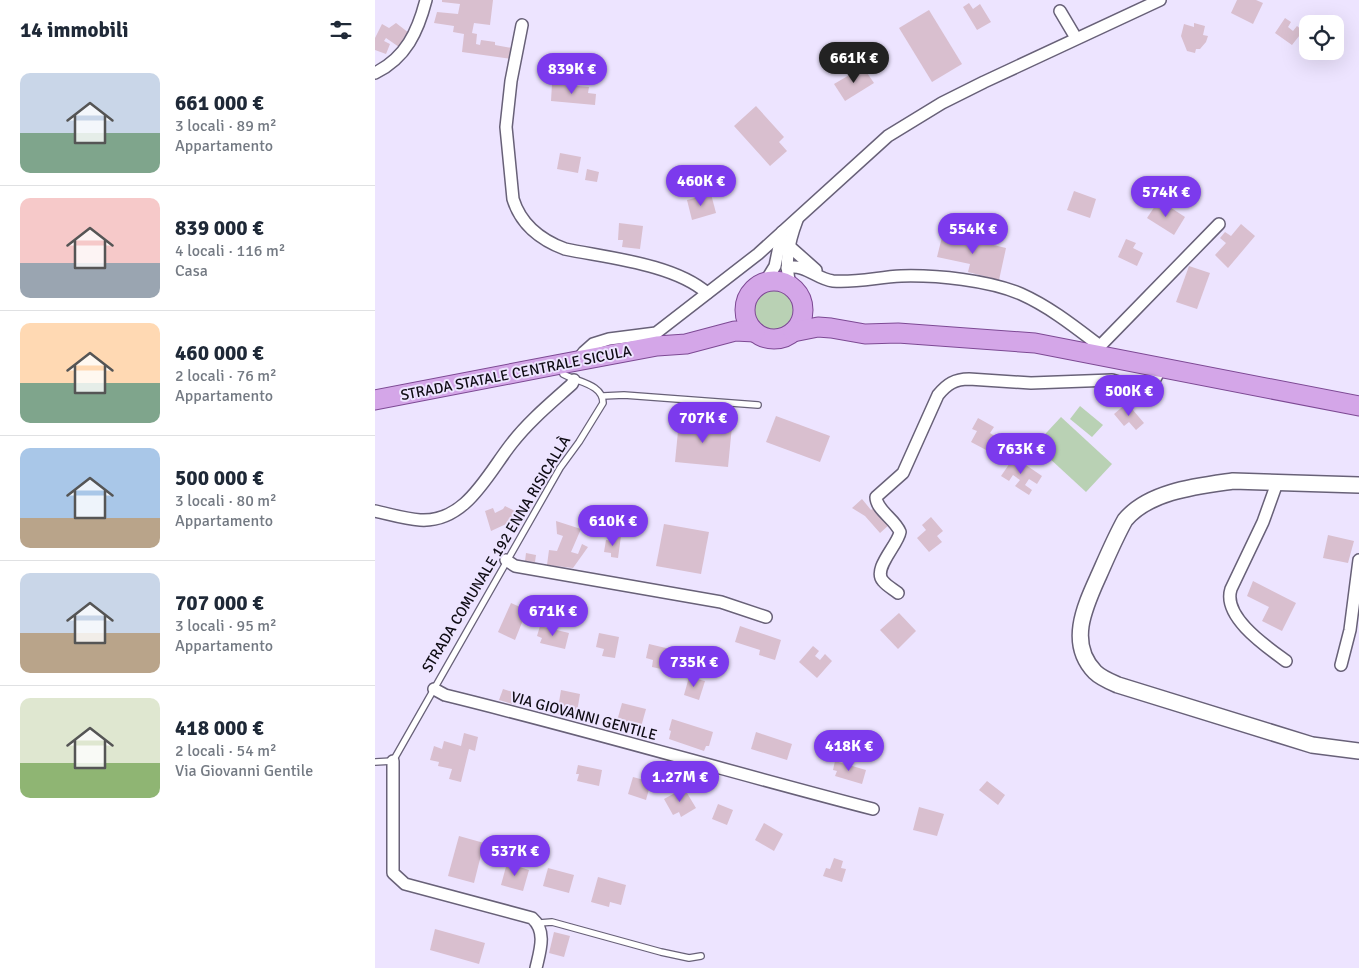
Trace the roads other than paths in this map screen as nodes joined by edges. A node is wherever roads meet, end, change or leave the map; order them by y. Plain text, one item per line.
1 (426, 0) edge
2 (1161, 0) edge
3 (1060, 11) dead end
4 (522, 25) dead end
5 (1075, 38) junction
6 (375, 73) edge
7 (797, 219) junction
8 (1219, 224) dead end
9 (782, 232) junction
10 (789, 246) junction
11 (787, 268) junction
12 (832, 281) junction
13 (764, 284) junction
14 (707, 293) junction
15 (797, 296) junction
16 (747, 302) junction
17 (755, 332) junction
18 (793, 332) junction
19 (898, 334) junction
20 (657, 346) junction
21 (1099, 351) junction
22 (569, 362) junction
23 (1161, 368) junction
24 (574, 380) junction
25 (603, 396) junction
26 (375, 400) edge
27 (758, 405) dead end
28 (1359, 406) edge
29 (1277, 483) junction
30 (1359, 486) edge
31 (375, 511) edge
32 (507, 560) junction
33 (1359, 560) edge
34 (898, 593) dead end
35 (766, 617) dead end
36 (1286, 661) dead end
37 (1341, 665) dead end
38 (434, 689) junction
39 (1359, 751) edge
40 (393, 761) junction
41 (375, 762) edge
42 (873, 809) dead end
43 (539, 923) junction
44 (701, 956) dead end
45 (536, 968) edge

1 - 6 street
2 - 5 street
3 - 5 street
4 - 14 street
5 - 7 street
7 - 9 street
7 - 10 street
8 - 21 street
9 - 13 street
9 - 14 street
10 - 11 street
10 - 12 street
11 - 12 street
11 - 15 street
12 - 21 street
13 - 15 main road
13 - 16 main road
14 - 22 street
15 - 18 main road
15 - 19 main road
16 - 17 main road
16 - 20 main road, STRADA STATALE CENTRALE SICULA
17 - 18 main road
17 - 20 main road, STRADA STATALE CENTRALE SICULA
18 - 19 main road
19 - 21 main road
20 - 22 main road, STRADA STATALE CENTRALE SICULA
21 - 23 main road
22 - 24 lane
22 - 26 main road, STRADA STATALE CENTRALE SICULA
23 - 28 main road
23 - 34 street
24 - 25 lane
24 - 31 street
25 - 27 lane
25 - 32 lane, STRADA COMUNALE 192 ENNA RISICALLÀ
29 - 30 street
29 - 36 street
29 - 39 street
32 - 35 street
32 - 38 lane, STRADA COMUNALE 192 ENNA RISICALLÀ
33 - 37 street
38 - 40 lane, STRADA COMUNALE 192 ENNA RISICALLÀ
38 - 42 street, VIA GIOVANNI GENTILE
40 - 41 lane
40 - 43 street
43 - 44 lane
43 - 45 street

